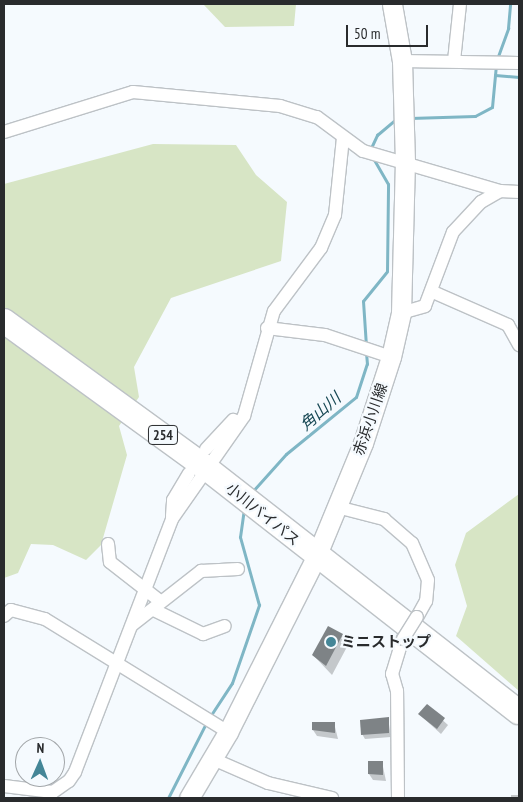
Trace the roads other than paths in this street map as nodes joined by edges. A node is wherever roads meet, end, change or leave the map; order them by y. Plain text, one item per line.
1 (392, 4) edge
2 (460, 4) edge
3 (402, 61) junction
4 (454, 61) junction
5 (519, 63) edge
6 (4, 132) edge
7 (343, 138) junction
8 (405, 162) junction
9 (500, 191) junction
10 (519, 192) edge
11 (433, 292) junction
12 (401, 313) junction
13 (4, 321) edge
14 (267, 328) junction
15 (519, 345) edge
16 (391, 357) junction
17 (244, 416) junction
18 (200, 463) junction
19 (337, 507) junction
20 (172, 519) junction
21 (108, 544) dead end
22 (316, 557) junction
23 (238, 569) dead end
24 (145, 589) junction
25 (157, 606) junction
26 (4, 616) edge
27 (132, 625) junction
28 (225, 626) dead end
29 (118, 663) junction
30 (519, 712) edge
31 (223, 728) junction
32 (212, 759) junction
33 (4, 786) edge
34 (189, 798) edge
35 (332, 798) edge
36 (398, 798) edge

1 - 3 main road, 赤浜小川線
2 - 4 street
3 - 4 street
3 - 8 main road, 赤浜小川線
4 - 5 street
6 - 7 street
7 - 8 street
7 - 14 street
8 - 9 street
8 - 12 main road, 赤浜小川線
9 - 10 street
9 - 11 street
11 - 12 street
11 - 15 street
12 - 16 main road, 赤浜小川線
13 - 18 highway, 小川バイパス / 254
14 - 16 street
14 - 17 street
16 - 19 main road, 赤浜小川線
17 - 18 street
17 - 18 street
18 - 20 street
18 - 20 street
18 - 22 highway, 小川バイパス / 254
19 - 22 main road, 赤浜小川線
19 - 36 street, bridge
20 - 24 street
21 - 24 street
22 - 30 highway, 小川バイパス / 254
22 - 31 main road, 赤浜小川線
23 - 25 street
24 - 25 street
24 - 27 street
25 - 27 street
25 - 28 street
26 - 29 street
27 - 29 street
29 - 31 street
29 - 33 street
31 - 32 main road, 赤浜小川線
32 - 34 main road, 赤浜小川線
32 - 35 street

